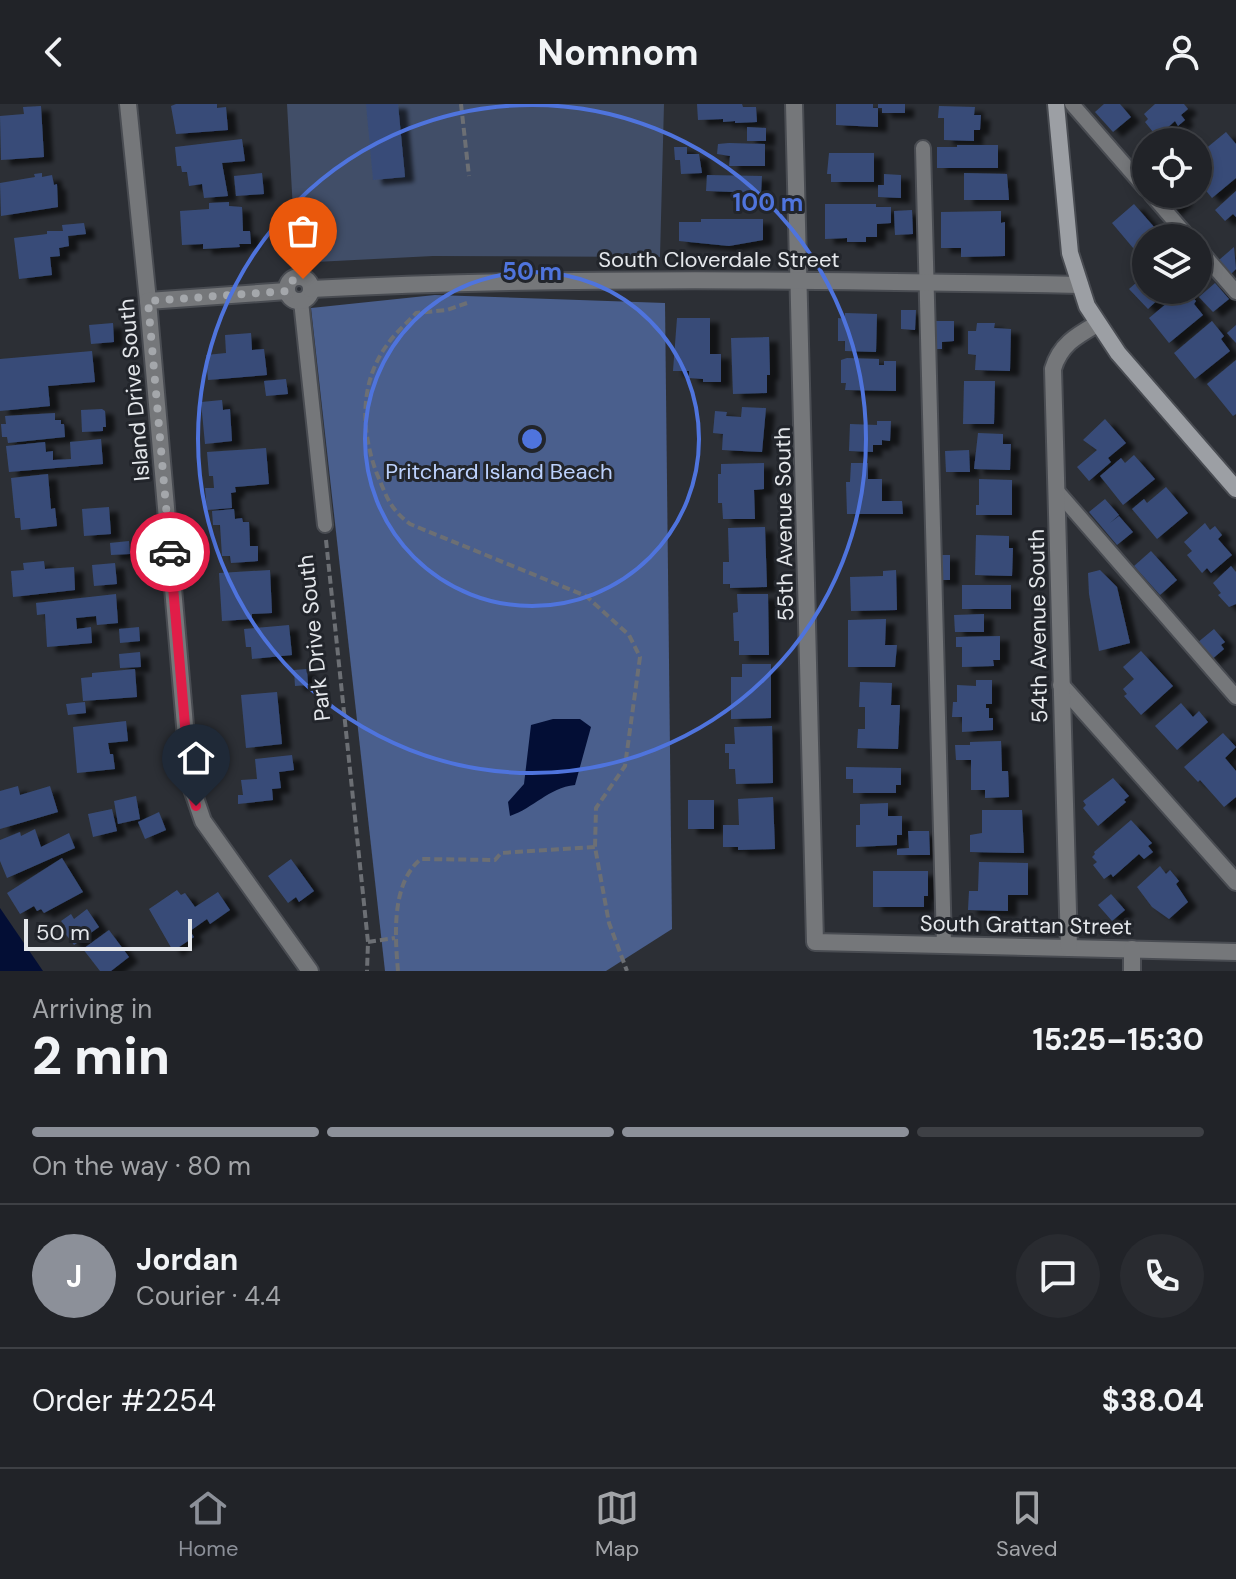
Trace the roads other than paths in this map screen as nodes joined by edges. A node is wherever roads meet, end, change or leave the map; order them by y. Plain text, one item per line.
1 (128, 104) edge
2 (794, 104) edge
3 (1056, 104) edge
4 (1072, 104) edge
5 (923, 148) dead end
6 (1132, 173) edge
7 (1163, 208) edge
8 (1177, 224) edge
9 (1212, 264) edge
10 (800, 281) junction
11 (927, 283) junction
12 (1080, 285) junction
13 (1236, 292) edge
14 (300, 293) junction
15 (148, 301) junction
16 (1097, 324) junction
17 (1236, 489) edge
18 (1057, 491) junction
19 (325, 525) road end
20 (1061, 685) junction
21 (1236, 697) edge
22 (1236, 882) edge
23 (815, 942) joint
24 (944, 945) junction
25 (1069, 948) junction
26 (1132, 949) junction
27 (1236, 952) edge
28 (310, 971) edge
29 (1132, 971) edge

1 - 15 street, Island Drive South
2 - 10 street, 55th Avenue South
3 - 12 street
4 - 6 lane
5 - 11 lane
7 - 8 lane
9 - 13 lane
10 - 11 street, South Cloverdale Street
10 - 14 street, South Cloverdale Street
10 - 23 street, 55th Avenue South
11 - 12 street, South Cloverdale Street
11 - 24 lane
12 - 16 street
14 - 15 street, South Cloverdale Street
14 - 19 lane, Park Drive South
15 - 28 street, Island Drive South
16 - 17 street
16 - 18 street, 54th Avenue South
18 - 20 street, 54th Avenue South
18 - 21 lane
20 - 22 street
20 - 25 street, 54th Avenue South
23 - 24 street, South Grattan Street
24 - 25 street, South Grattan Street
25 - 26 street, South Grattan Street
26 - 27 street, South Grattan Street
26 - 29 street

